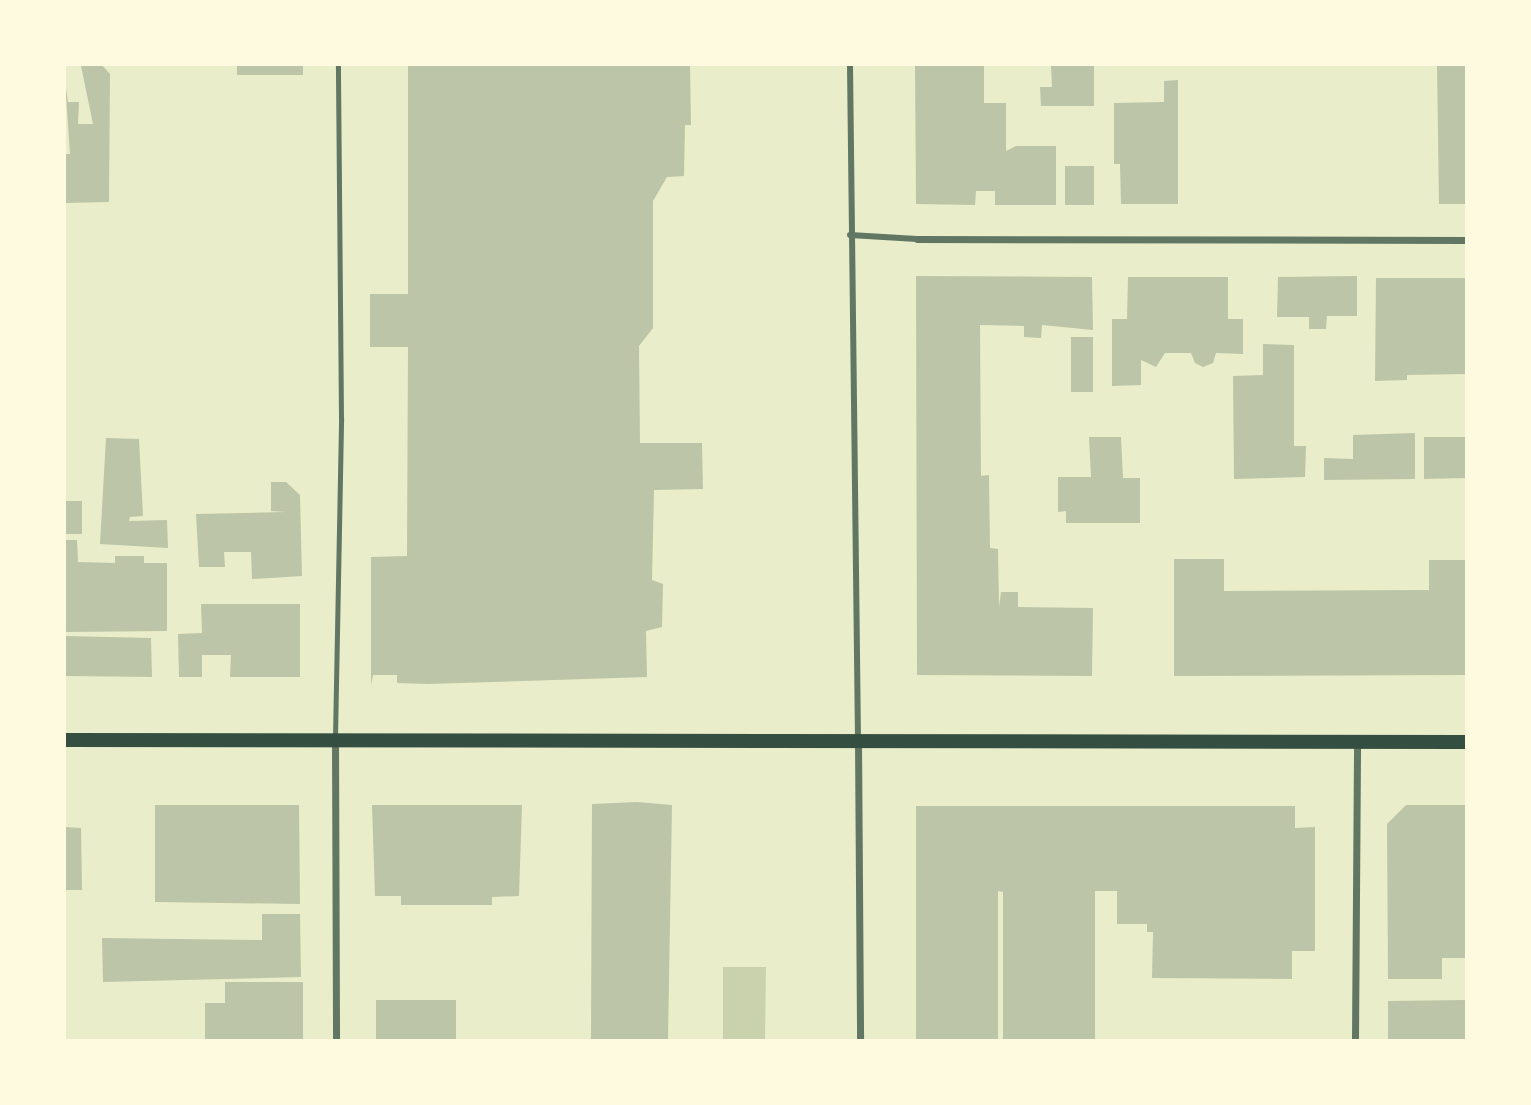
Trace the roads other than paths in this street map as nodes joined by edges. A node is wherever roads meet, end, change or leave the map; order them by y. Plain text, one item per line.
1 (338, 65) edge
2 (850, 65) edge
3 (850, 235) junction
4 (917, 239) joint
5 (1466, 240) edge
6 (65, 740) edge
7 (334, 741) junction
8 (858, 741) junction
9 (1356, 741) junction
10 (1466, 742) edge
11 (336, 1040) edge
12 (860, 1040) edge
13 (1355, 1040) edge

1 - 7 lane
2 - 3 street
3 - 4 street
3 - 8 street
4 - 5 street
6 - 7 main road
7 - 8 main road
7 - 11 street
8 - 9 main road
8 - 12 street
9 - 10 main road
9 - 13 street

